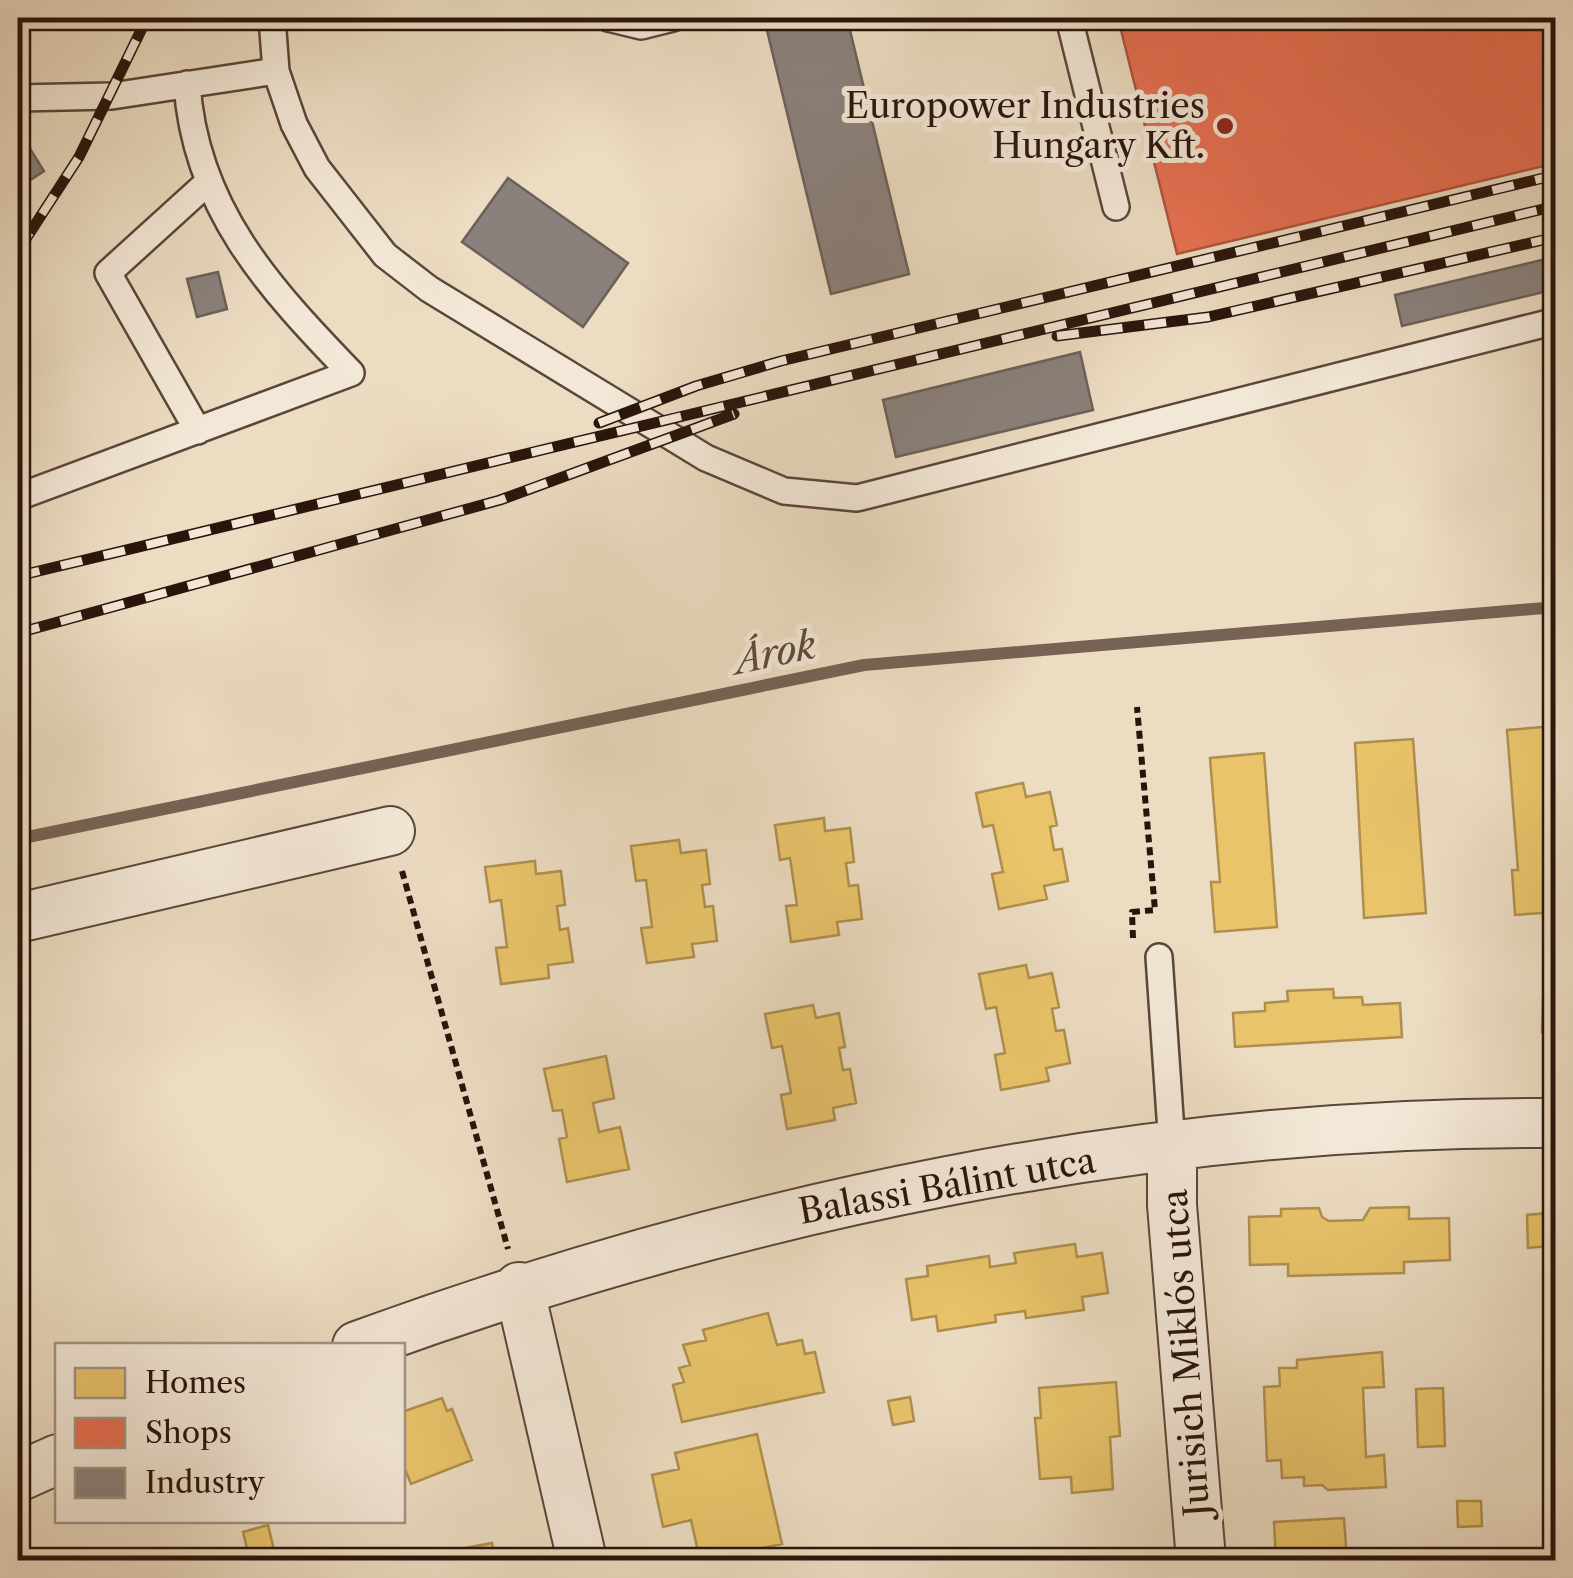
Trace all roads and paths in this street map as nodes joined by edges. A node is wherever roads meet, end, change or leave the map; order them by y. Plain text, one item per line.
1 (272, 18) edge
2 (608, 18) edge
3 (672, 18) edge
4 (1069, 18) edge
5 (276, 71) junction
6 (187, 84) junction
7 (18, 98) edge
8 (206, 184) junction
9 (1116, 207) dead end
10 (1556, 321) edge
11 (198, 430) junction
12 (18, 496) edge
13 (1136, 706) dead end
14 (390, 831) joint
15 (1132, 912) dead end
16 (18, 918) edge
17 (1158, 957) dead end
18 (1556, 1123) edge
19 (1172, 1146) junction
20 (519, 1287) junction
21 (366, 1343) edge
22 (55, 1460) edge
23 (18, 1477) edge
24 (582, 1560) edge
25 (1202, 1560) edge

1 - 5 lane
2 - 3 lane
4 - 9 lane
5 - 6 lane
5 - 10 lane
6 - 7 lane
6 - 8 lane
8 - 11 lane
8 - 11 lane
11 - 12 lane
13 - 15 path
14 - 16 street
14 - 20 path
17 - 19 lane
18 - 19 street, Balassi Bálint utca
19 - 20 street, Balassi Bálint utca
19 - 25 street, Jurisich Miklós utca
20 - 21 street, Balassi Bálint utca
20 - 24 street
22 - 23 street

